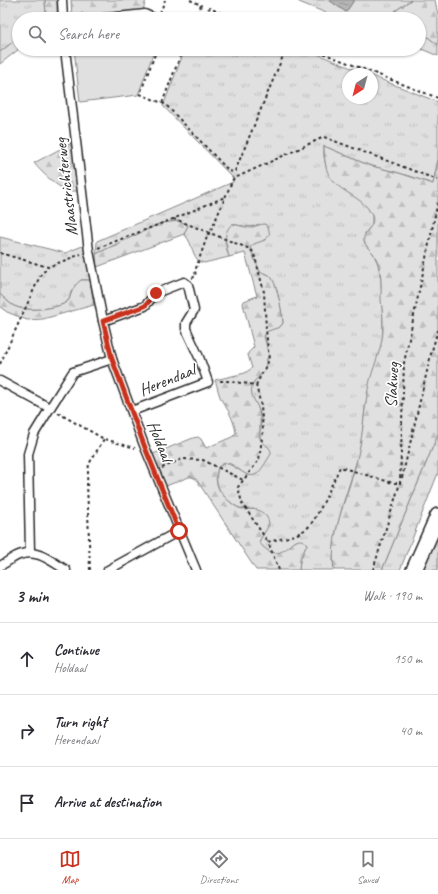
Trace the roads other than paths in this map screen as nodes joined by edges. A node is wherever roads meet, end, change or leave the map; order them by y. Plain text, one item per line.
1 (62, 0) edge
2 (63, 12) edge
3 (66, 56) edge
4 (103, 321) junction
5 (112, 359) junction
6 (0, 381) edge
7 (50, 408) junction
8 (132, 411) junction
9 (438, 516) edge
10 (179, 531) junction
11 (30, 552) junction
12 (0, 566) edge
13 (66, 570) edge
14 (108, 570) edge
15 (196, 570) edge
16 (414, 570) edge

1 - 2 street
3 - 4 street, Maastrichterweg
4 - 5 street, Holdaal
4 - 8 street, Herendaal
5 - 7 street
5 - 8 street, Holdaal
6 - 7 street
7 - 11 street
8 - 10 street, Holdaal
9 - 16 highway
10 - 14 street
10 - 15 street, Holdaal
11 - 12 street
11 - 13 street

